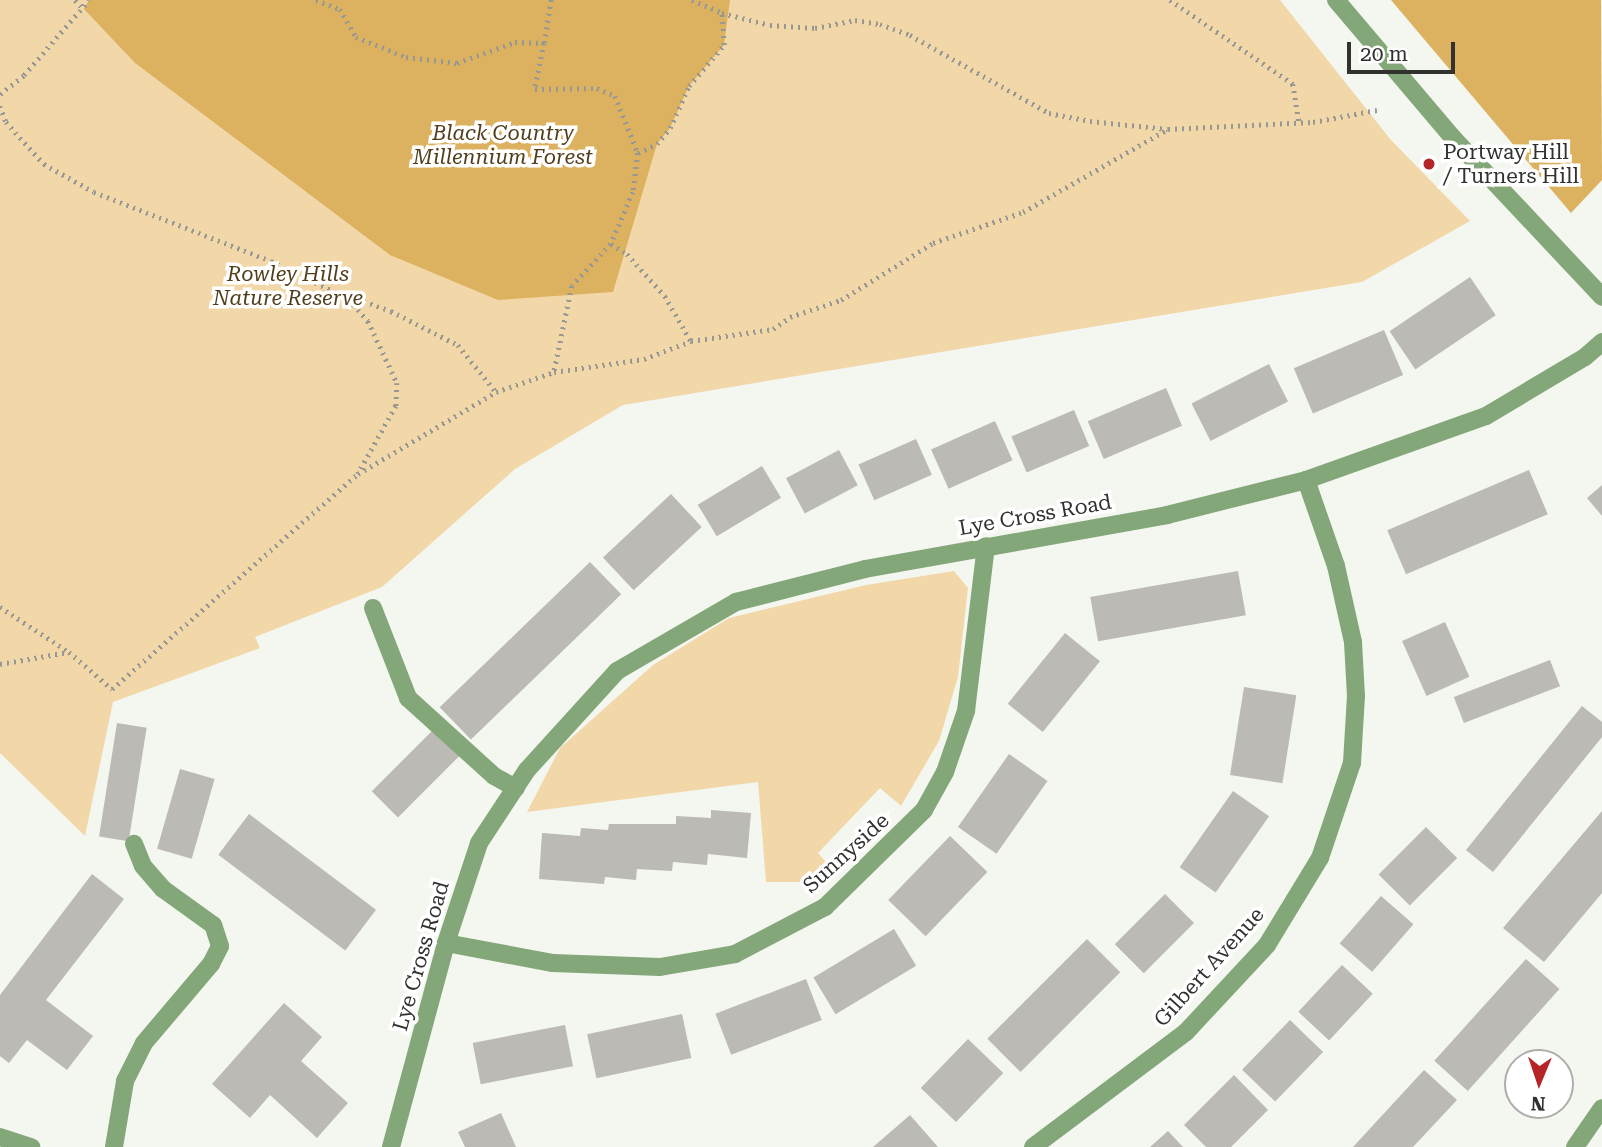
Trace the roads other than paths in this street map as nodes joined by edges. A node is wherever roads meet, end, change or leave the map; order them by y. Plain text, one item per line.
1 (1336, 0) edge
2 (1602, 297) edge
3 (1602, 342) edge
4 (1306, 480) junction
5 (986, 546) junction
6 (373, 608) dead end
7 (516, 788) junction
8 (134, 844) dead end
9 (446, 943) junction
10 (1602, 1108) edge
11 (0, 1137) edge
12 (31, 1147) edge
13 (114, 1147) edge
14 (391, 1147) edge
15 (1033, 1147) edge
16 (1575, 1147) edge

1 - 2 street
3 - 4 street, Lye Cross Road
4 - 5 street, Lye Cross Road
4 - 15 street, Gilbert Avenue
5 - 7 street, Lye Cross Road
5 - 9 street, Sunnyside
6 - 7 street
7 - 9 street, Lye Cross Road
8 - 13 street
9 - 14 street, Lye Cross Road
10 - 16 street
11 - 12 street

